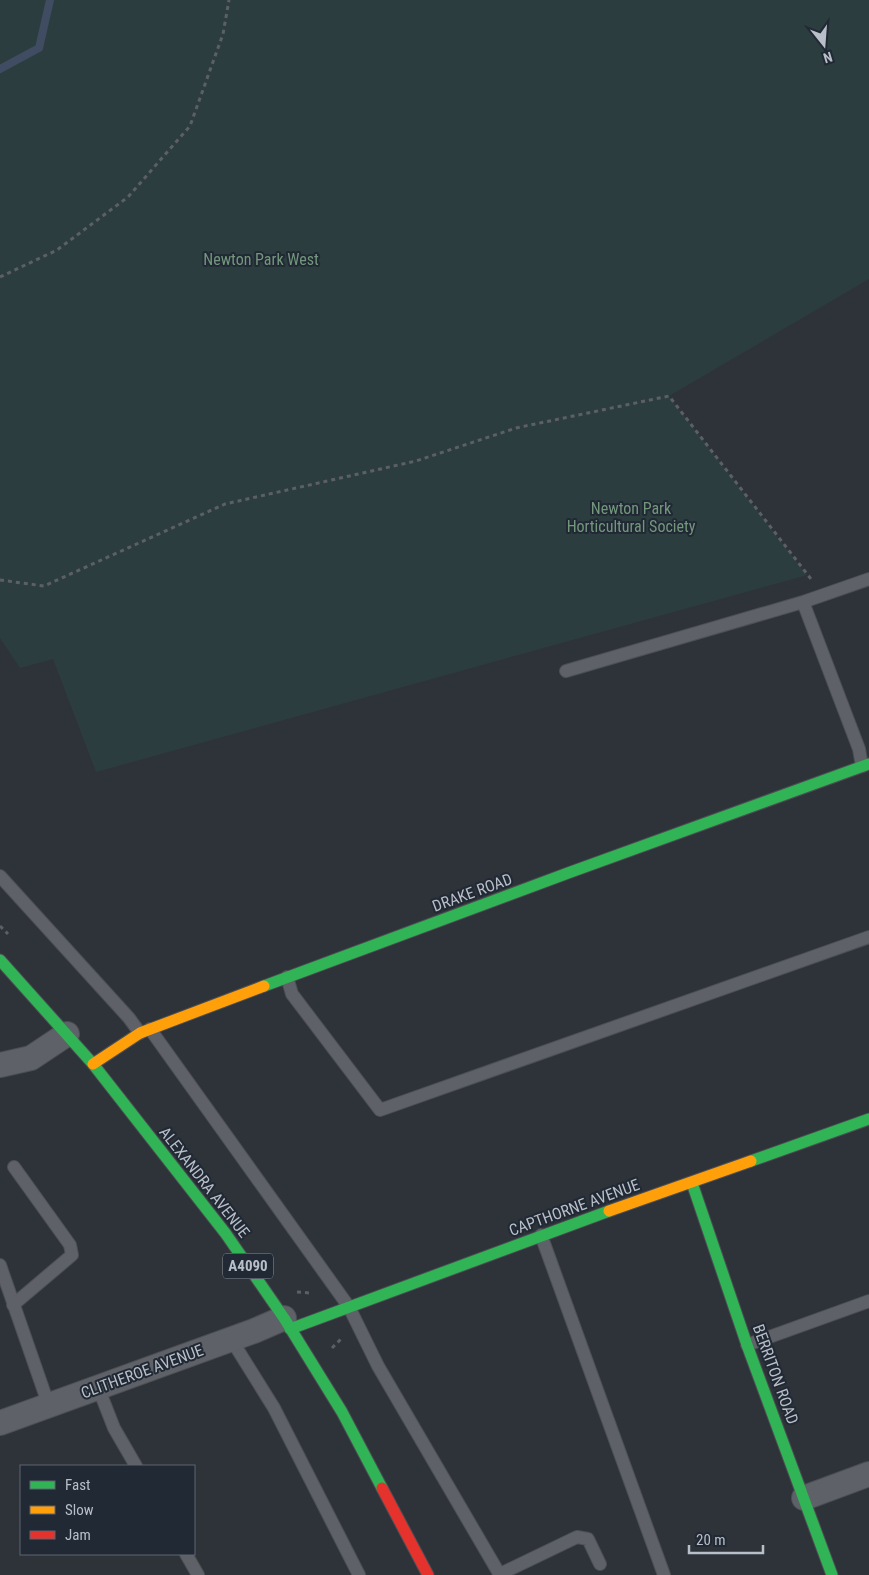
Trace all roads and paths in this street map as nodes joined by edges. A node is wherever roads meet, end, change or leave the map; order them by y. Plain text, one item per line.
1 (229, 0) edge
2 (0, 277) edge
3 (869, 579) edge
4 (0, 580) edge
5 (803, 602) junction
6 (566, 671) dead end
7 (866, 765) edge
8 (0, 876) edge
9 (869, 937) edge
10 (0, 960) edge
11 (287, 978) junction
12 (145, 1031) junction
13 (67, 1034) junction
14 (93, 1064) junction
15 (0, 1065) edge
16 (869, 1119) edge
17 (14, 1167) dead end
18 (692, 1183) junction
19 (541, 1235) junction
20 (0, 1265) edge
21 (869, 1301) edge
22 (13, 1305) junction
23 (349, 1307) junction
24 (287, 1324) junction
25 (231, 1339) junction
26 (747, 1345) junction
27 (98, 1387) junction
28 (49, 1406) junction
29 (0, 1423) edge
30 (135, 1465) edge
31 (869, 1474) edge
32 (804, 1498) junction
33 (187, 1555) edge
34 (600, 1564) dead end
35 (500, 1574) edge
36 (198, 1575) edge
37 (359, 1575) edge
38 (428, 1575) edge
39 (664, 1575) edge
40 (832, 1575) edge

1 - 2 path
3 - 5 lane
4 - 5 path
5 - 6 lane
5 - 7 lane
7 - 11 street, DRAKE ROAD
8 - 12 lane
9 - 11 lane
10 - 13 street, ALEXANDRA AVENUE / A4090
11 - 12 street, DRAKE ROAD
12 - 14 street, DRAKE ROAD
12 - 23 lane
13 - 14 street, ALEXANDRA AVENUE / A4090
13 - 15 street
14 - 24 street, ALEXANDRA AVENUE / A4090
16 - 18 street, CAPTHORNE AVENUE
17 - 22 lane
18 - 19 street, CAPTHORNE AVENUE
18 - 26 street, BERRITON ROAD
19 - 23 street, CAPTHORNE AVENUE
19 - 39 lane
20 - 22 lane
21 - 26 lane
22 - 28 lane
23 - 24 street, CAPTHORNE AVENUE
23 - 35 lane
24 - 25 street, CLITHEROE AVENUE
24 - 38 street, ALEXANDRA AVENUE / A4090
25 - 27 street, CLITHEROE AVENUE
25 - 37 lane
26 - 32 street, BERRITON ROAD
27 - 28 street, CLITHEROE AVENUE
27 - 30 lane
28 - 29 street, CLITHEROE AVENUE
31 - 32 street
32 - 40 street, BERRITON ROAD
33 - 36 lane
34 - 35 lane

